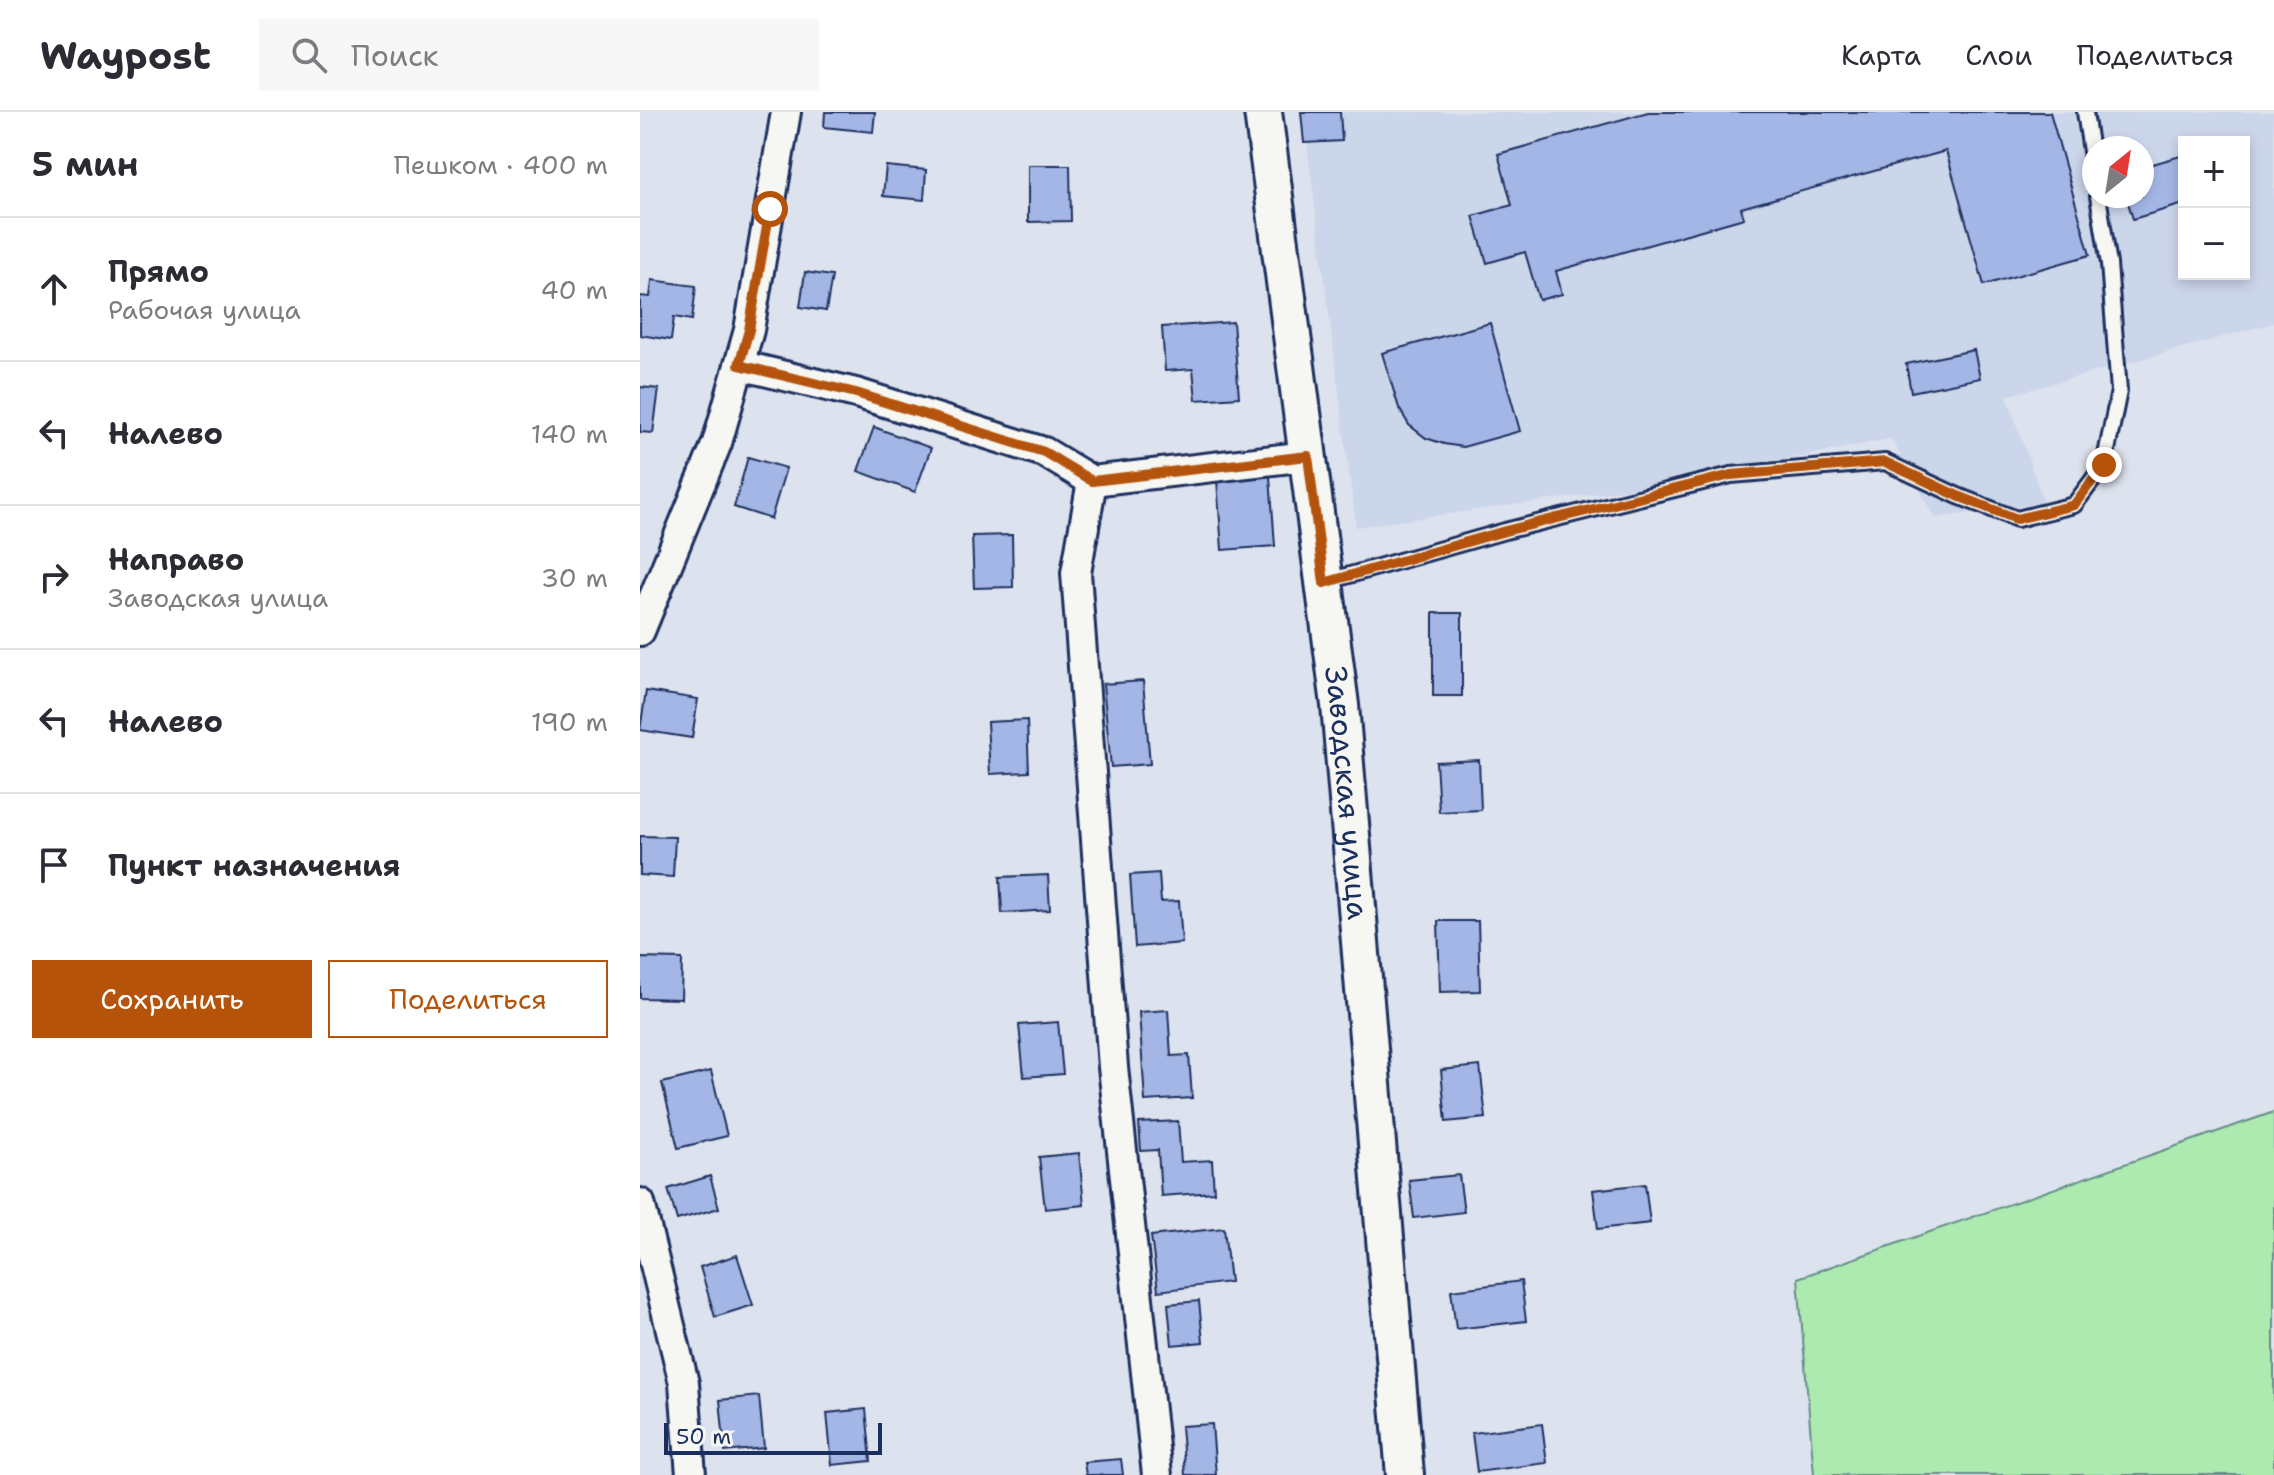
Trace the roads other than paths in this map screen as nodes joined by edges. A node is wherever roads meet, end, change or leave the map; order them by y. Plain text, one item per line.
1 (786, 112) edge
2 (1263, 112) edge
3 (2085, 112) edge
4 (2089, 136) edge
5 (2100, 208) edge
6 (739, 365) junction
7 (1308, 456) junction
8 (1092, 481) junction
9 (1324, 583) junction
10 (640, 631) edge
11 (640, 1203) edge
12 (691, 1475) edge
13 (1157, 1475) edge
14 (1405, 1475) edge

1 - 6 street
2 - 7 street, Заводская улица
3 - 4 lane
5 - 9 lane
6 - 8 street
6 - 10 street
7 - 8 street
7 - 9 street, Заводская улица
8 - 13 street
9 - 14 street, Заводская улица
11 - 12 street

